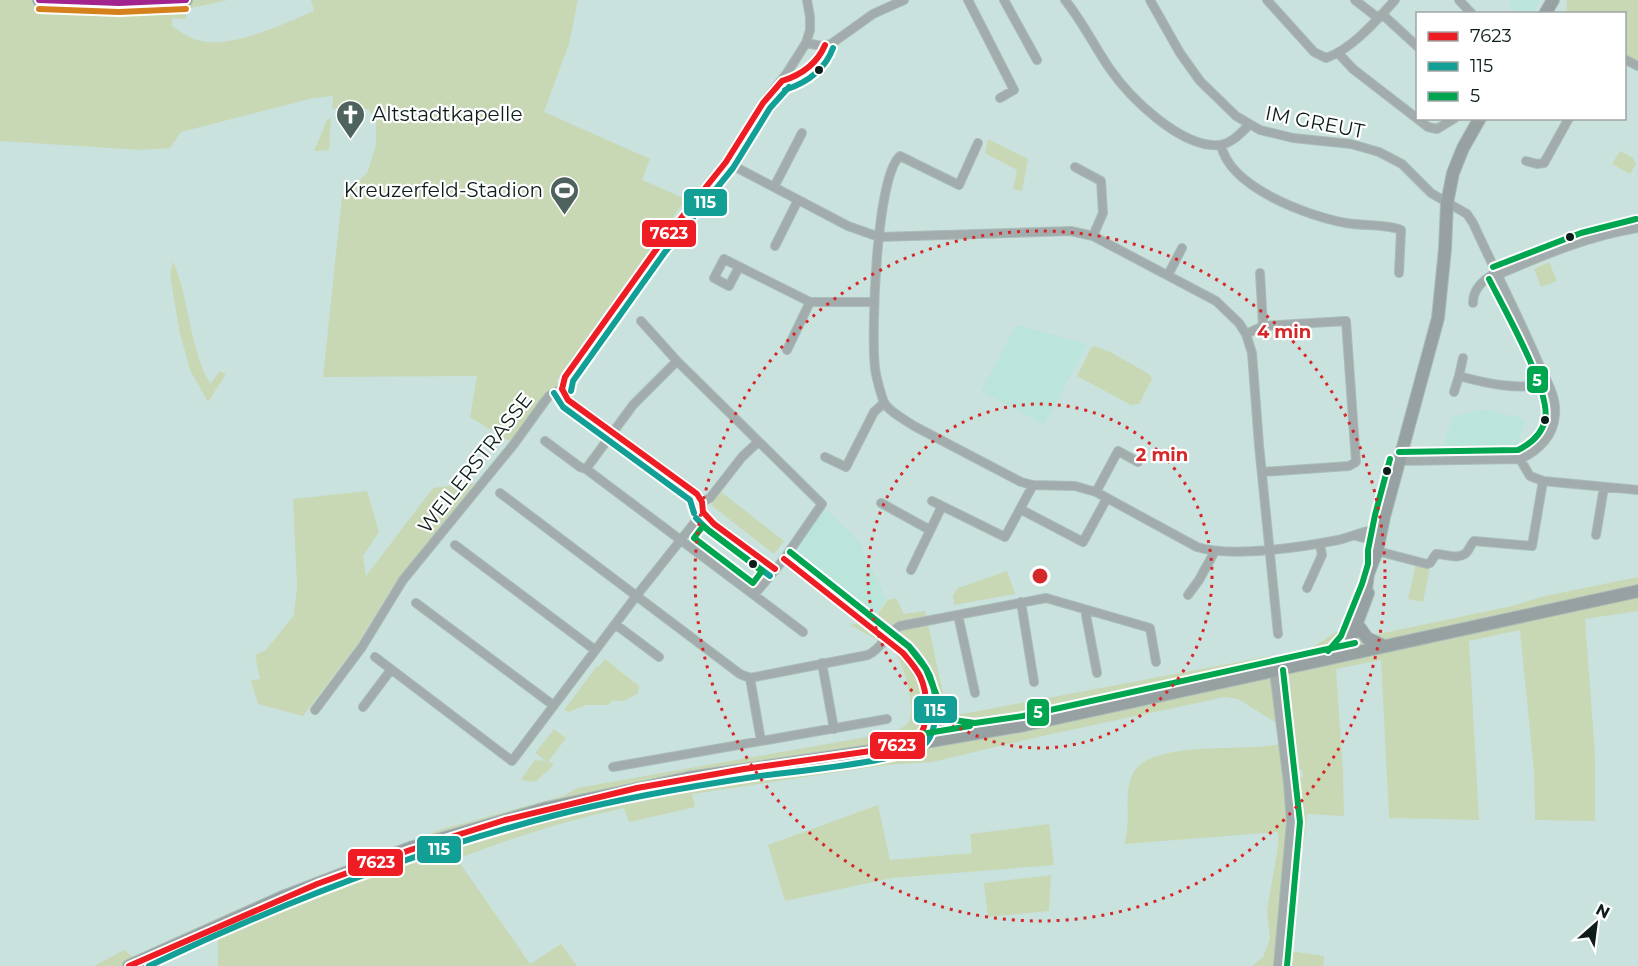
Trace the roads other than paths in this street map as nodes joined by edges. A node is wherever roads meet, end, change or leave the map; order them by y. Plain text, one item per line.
1 (39, 0) edge
2 (186, 0) edge
3 (807, 0) edge
4 (904, 0) edge
5 (968, 0) edge
6 (1004, 0) edge
7 (1065, 0) edge
8 (1150, 0) edge
9 (1267, 0) edge
10 (1355, 0) edge
11 (1395, 0) edge
12 (1380, 16) junction
13 (807, 43) junction
14 (1416, 45) edge
15 (1339, 54) junction
16 (1037, 60) dead end
17 (1000, 98) dead end
18 (1416, 118) edge
19 (1419, 120) edge
20 (1452, 120) edge
21 (1479, 120) edge
22 (1568, 120) edge
23 (1249, 125) junction
24 (802, 133) dead end
25 (978, 144) dead end
26 (1221, 145) junction
27 (1526, 161) dead end
28 (726, 162) junction
29 (1075, 167) dead end
30 (774, 187) junction
31 (798, 200) junction
32 (1447, 203) junction
33 (1638, 228) edge
34 (1093, 236) junction
35 (879, 237) junction
36 (775, 246) dead end
37 (1182, 248) dead end
38 (739, 267) dead end
39 (1260, 273) dead end
40 (1399, 273) dead end
41 (1497, 274) junction
42 (1168, 275) junction
43 (810, 302) junction
44 (874, 302) junction
45 (1473, 303) dead end
46 (641, 321) dead end
47 (1263, 326) junction
48 (1245, 334) junction
49 (787, 350) dead end
50 (1463, 358) dead end
51 (677, 361) junction
52 (1459, 376) junction
53 (1547, 384) junction
54 (562, 389) junction
55 (1454, 392) dead end
56 (884, 403) junction
57 (612, 433) junction
58 (545, 441) dead end
59 (758, 442) junction
60 (825, 457) dead end
61 (1520, 459) junction
62 (1399, 461) junction
63 (1138, 462) dead end
64 (586, 469) junction
65 (1262, 472) junction
66 (1543, 481) junction
67 (1033, 485) junction
68 (1604, 487) junction
69 (1638, 490) edge
70 (1096, 492) junction
71 (500, 493) dead end
72 (1107, 498) junction
73 (932, 501) dead end
74 (881, 503) dead end
75 (942, 506) junction
76 (703, 507) junction
77 (1020, 509) junction
78 (930, 530) junction
79 (1596, 535) dead end
80 (1356, 536) junction
81 (681, 539) junction
82 (1379, 541) junction
83 (1320, 544) junction
84 (455, 545) dead end
85 (1271, 549) junction
86 (1215, 552) junction
87 (783, 559) junction
88 (775, 569) junction
89 (911, 570) dead end
90 (1307, 588) dead end
91 (1638, 591) edge
92 (754, 595) junction
93 (637, 596) junction
94 (1188, 596) dead end
95 (1021, 602) junction
96 (416, 603) dead end
97 (1085, 610) junction
98 (958, 615) junction
99 (615, 624) junction
100 (1358, 626) junction
101 (803, 632) dead end
102 (1278, 634) dead end
103 (885, 639) junction
104 (1385, 646) junction
105 (595, 650) junction
106 (1356, 652) junction
107 (375, 657) dead end
108 (659, 657) dead end
109 (1335, 657) junction
110 (1156, 662) dead end
111 (822, 663) junction
112 (390, 671) junction
113 (1274, 671) junction
114 (1097, 673) dead end
115 (750, 678) junction
116 (1034, 682) dead end
117 (925, 692) junction
118 (975, 693) dead end
119 (553, 705) junction
120 (363, 707) dead end
121 (315, 710) dead end
122 (925, 717) junction
123 (937, 717) junction
124 (887, 719) dead end
125 (834, 729) junction
126 (982, 733) junction
127 (761, 741) junction
128 (935, 741) junction
129 (898, 747) junction
130 (613, 767) dead end
131 (129, 966) edge
132 (1278, 966) edge

1 - 2 main road
3 - 13 street
4 - 13 street
5 - 17 street
6 - 16 street
7 - 26 street
8 - 23 street, IM GREUT
9 - 15 street
10 - 12 street
11 - 12 street
12 - 14 street
12 - 15 street
13 - 28 street, WEILERSTRASSE
15 - 18 street
19 - 20 street
21 - 32 main road
22 - 27 street
23 - 26 street
23 - 32 street, IM GREUT
24 - 30 street
25 - 35 street
26 - 40 street
28 - 30 street
28 - 54 street, WEILERSTRASSE
29 - 34 street
30 - 31 street
31 - 35 street
31 - 36 street
32 - 41 street, IM GREUT
32 - 62 main road
33 - 41 street
34 - 35 street
34 - 42 street
35 - 44 street
37 - 42 street
38 - 43 street
39 - 47 street
41 - 45 street
41 - 53 street, IM GREUT
42 - 48 street
43 - 44 street
43 - 49 street
44 - 56 street
46 - 51 street
47 - 48 street
47 - 65 street
48 - 65 street
50 - 52 street
51 - 57 street
51 - 59 street
52 - 53 street
52 - 55 street
53 - 61 street, IM GREUT
54 - 57 street
54 - 121 street, WEILERSTRASSE
56 - 60 street
56 - 67 street
57 - 64 street
57 - 76 street
58 - 64 street
59 - 76 street
59 - 87 street
61 - 62 street
61 - 66 street
62 - 82 main road
63 - 70 street
64 - 81 street
65 - 85 street
66 - 68 street
66 - 82 street
67 - 70 street
67 - 77 street
68 - 69 street
68 - 79 street
70 - 72 street
71 - 93 street
72 - 77 street
72 - 86 street
73 - 75 street
74 - 78 street
75 - 77 street
75 - 78 street
76 - 81 street
76 - 88 street
78 - 89 street
80 - 82 street
80 - 82 street
80 - 83 street
81 - 92 street
81 - 93 street
82 - 100 main road
83 - 85 street
83 - 90 street
84 - 105 street
85 - 86 street
85 - 102 street
86 - 94 street
87 - 88 street
87 - 103 street
88 - 92 street
91 - 104 main road
92 - 101 street
93 - 99 street
93 - 115 street
95 - 97 street
95 - 98 street
95 - 116 street
96 - 119 street
97 - 110 street
97 - 114 street
98 - 103 street
98 - 118 street
99 - 105 street
99 - 108 street
100 - 104 main road
100 - 106 main road
100 - 109 main road
103 - 111 street
103 - 117 street
104 - 106 main road
105 - 119 street
106 - 109 main road
107 - 112 street
109 - 113 main road
111 - 115 street
111 - 125 street
112 - 119 street
112 - 120 street
113 - 126 main road
113 - 132 street
115 - 127 street
117 - 122 street
117 - 123 street
122 - 128 street
122 - 129 street
123 - 126 street
123 - 128 street
124 - 125 street
125 - 127 street
126 - 128 main road
127 - 130 street
128 - 129 main road
129 - 131 main road

